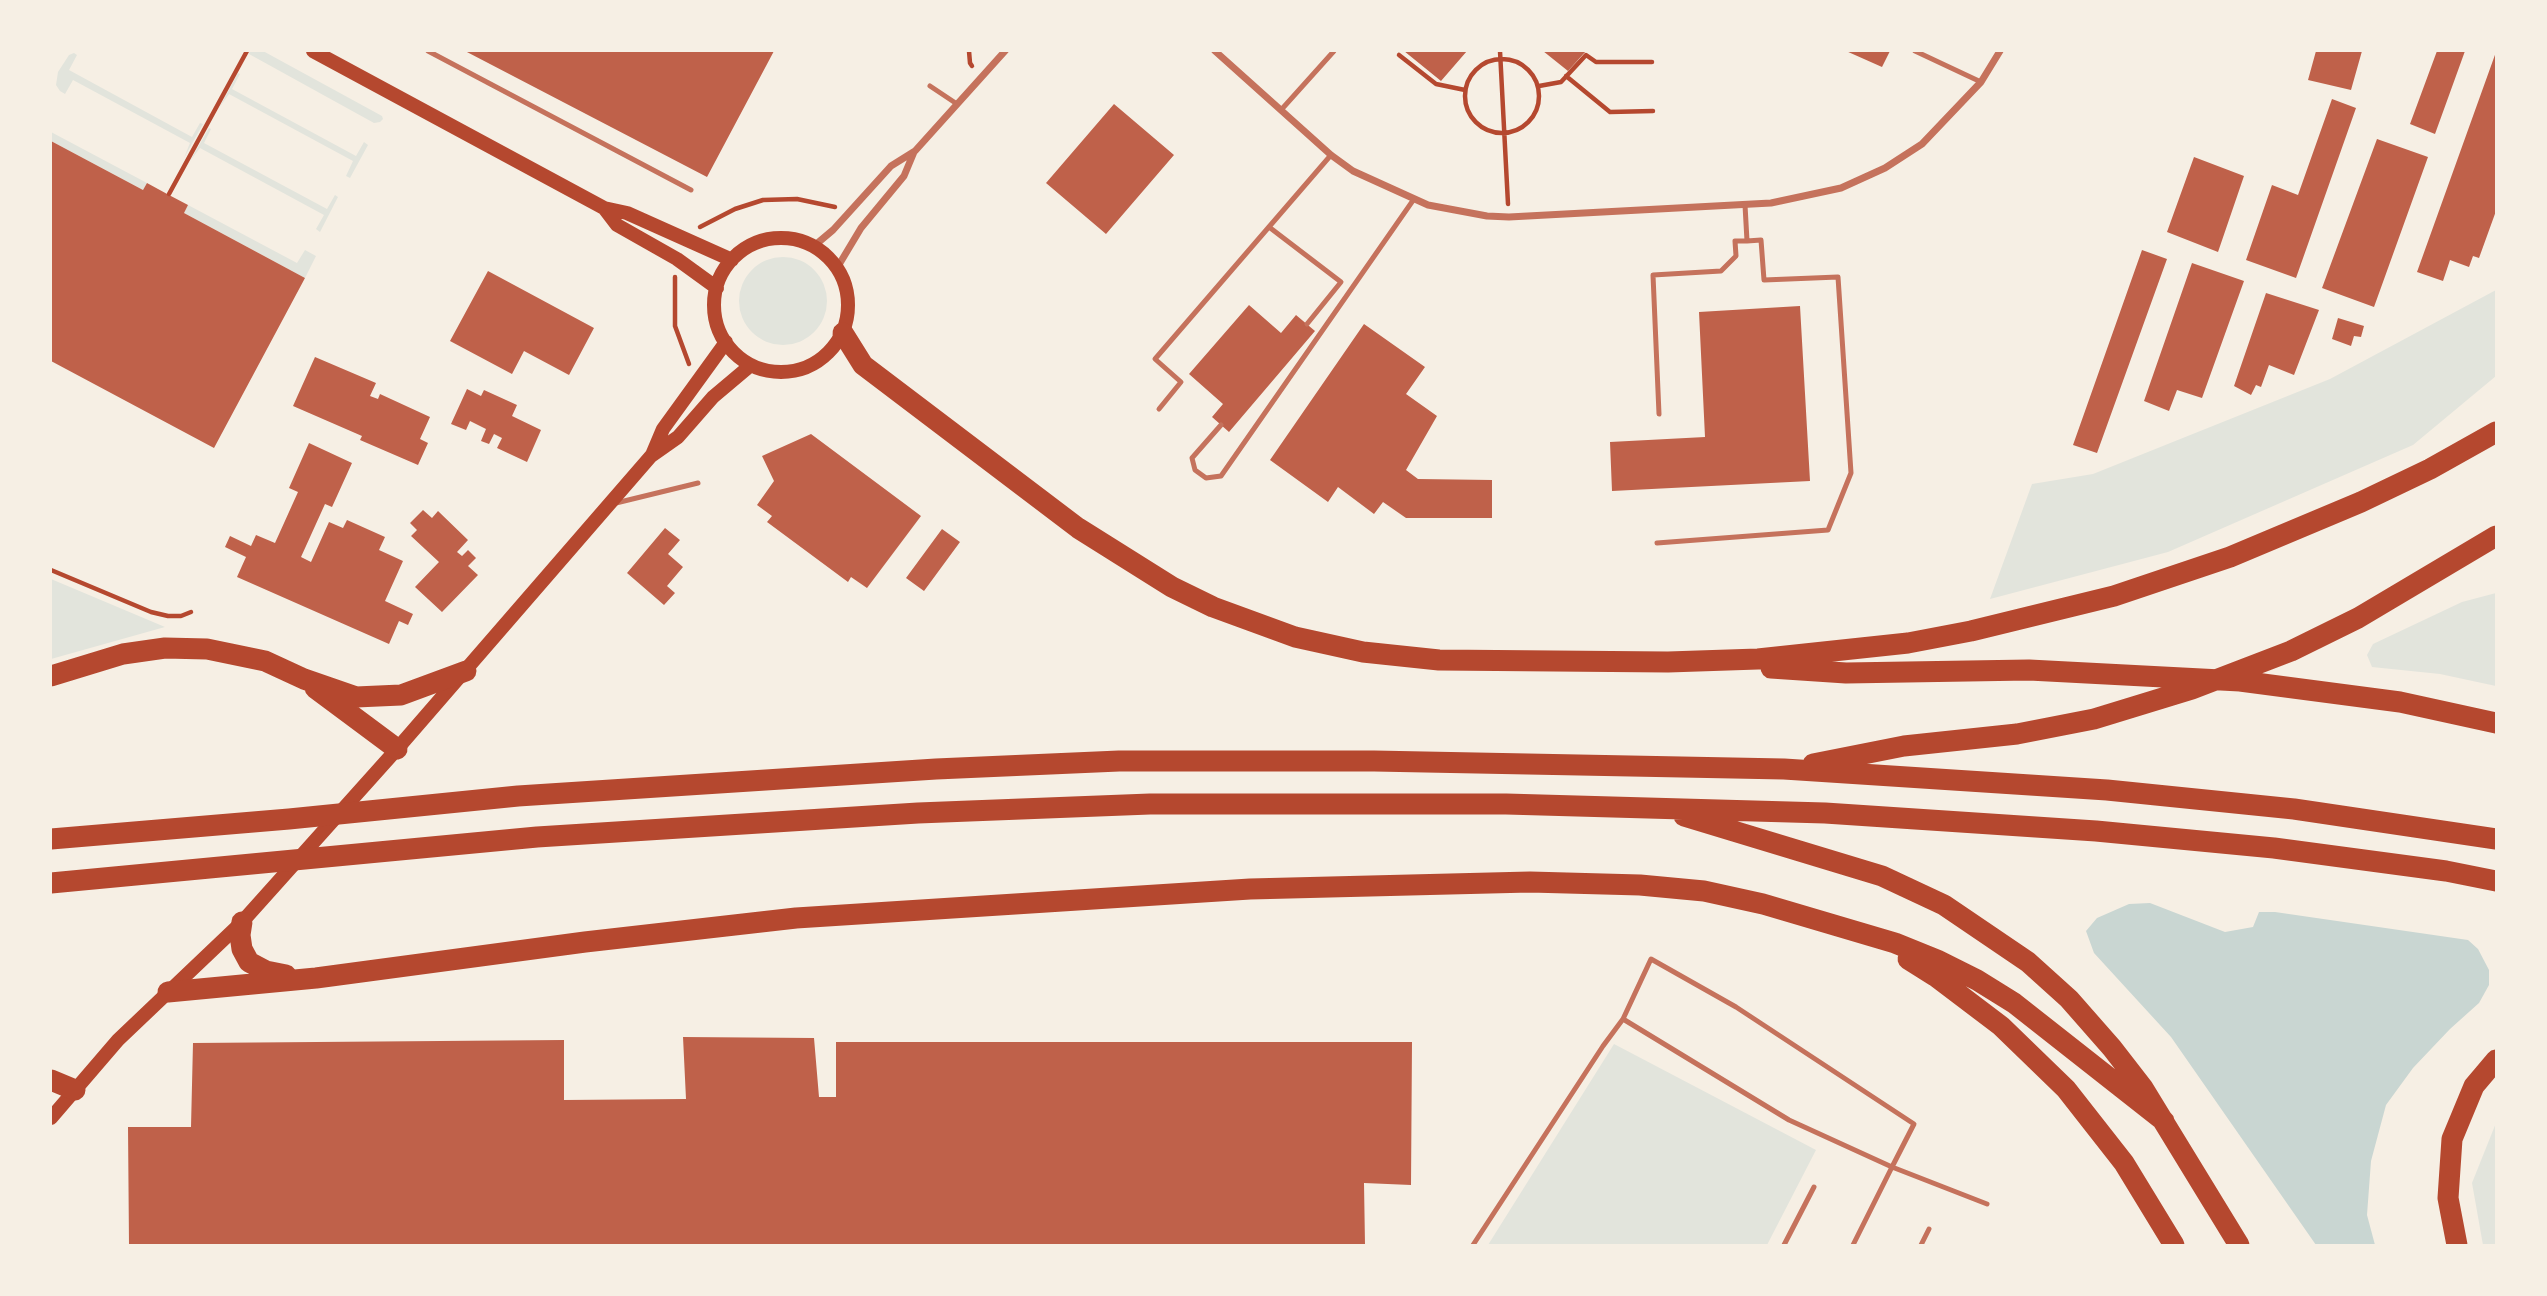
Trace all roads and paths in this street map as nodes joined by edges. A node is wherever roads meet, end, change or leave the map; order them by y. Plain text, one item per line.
1 (247, 51) edge
2 (313, 51) edge
3 (428, 51) edge
4 (1005, 51) edge
5 (1215, 51) edge
6 (1334, 51) edge
7 (1500, 51) edge
8 (1915, 51) edge
9 (2000, 51) edge
10 (1399, 55) dead end
11 (1500, 58) junction
12 (1651, 62) dead end
13 (1566, 76) junction
14 (1981, 82) junction
15 (930, 86) dead end
16 (1539, 86) junction
17 (1465, 90) junction
18 (957, 104) junction
19 (1281, 110) junction
20 (1653, 111) dead end
21 (1504, 134) junction
22 (915, 151) junction
23 (1331, 155) junction
24 (691, 190) dead end
25 (169, 194) dead end
26 (1414, 200) junction
27 (1745, 205) junction
28 (604, 208) junction
29 (848, 214) junction
30 (1509, 217) junction
31 (1269, 228) junction
32 (687, 240) junction
33 (1747, 241) junction
34 (814, 246) junction
35 (677, 259) junction
36 (732, 260) junction
37 (837, 268) junction
38 (716, 288) junction
39 (1307, 324) dead end
40 (842, 333) junction
41 (726, 342) junction
42 (751, 365) junction
43 (697, 384) junction
44 (1158, 408) dead end
45 (1659, 414) dead end
46 (1221, 425) dead end
47 (2496, 432) edge
48 (651, 456) junction
49 (698, 483) dead end
50 (610, 505) junction
51 (2496, 536) edge
52 (1657, 543) dead end
53 (51, 570) edge
54 (191, 612) dead end
55 (1668, 662) junction
56 (466, 671) junction
57 (51, 676) edge
58 (304, 679) junction
59 (2496, 723) edge
60 (397, 749) junction
61 (1784, 769) junction
62 (1655, 807) junction
63 (51, 839) edge
64 (2496, 839) edge
65 (2496, 881) edge
66 (51, 883) edge
67 (242, 922) junction
68 (1847, 928) junction
69 (316, 978) junction
70 (168, 992) junction
71 (1623, 1019) junction
72 (2496, 1060) edge
73 (51, 1080) edge
74 (75, 1090) junction
75 (51, 1118) edge
76 (2164, 1121) junction
77 (1892, 1167) junction
78 (1814, 1187) dead end
79 (1987, 1205) dead end
80 (1929, 1229) dead end
81 (1473, 1245) edge
82 (1784, 1245) edge
83 (1853, 1245) edge
84 (1921, 1245) edge
85 (2174, 1245) edge
86 (2239, 1245) edge
87 (2457, 1245) edge

1 - 25 path
2 - 28 main road
3 - 24 lane
4 - 18 street
5 - 19 street
6 - 19 lane
7 - 11 path
8 - 14 lane
9 - 14 street
10 - 17 path
11 - 16 path
11 - 17 path
11 - 21 path
12 - 13 path
13 - 16 path
13 - 20 path
14 - 27 street
15 - 18 lane
16 - 21 path
17 - 21 path
18 - 22 street
19 - 23 street
21 - 30 path
22 - 29 street
22 - 37 street
23 - 26 street
23 - 31 lane
26 - 30 street
26 - 46 lane
27 - 30 street
27 - 33 lane
28 - 32 main road
28 - 35 main road
29 - 32 path
29 - 34 street
31 - 39 lane
31 - 44 lane
32 - 36 main road
33 - 45 lane
33 - 52 lane
34 - 36 main road
34 - 37 main road
35 - 38 main road
35 - 43 path
36 - 38 main road
37 - 40 main road
38 - 41 main road
40 - 42 main road
40 - 55 highway
41 - 42 main road
41 - 43 main road
42 - 48 main road
43 - 48 main road
47 - 55 highway
48 - 50 main road
49 - 50 lane
50 - 56 main road
51 - 61 highway
53 - 54 path
55 - 59 highway
56 - 58 highway
56 - 60 main road
57 - 58 highway
58 - 60 highway
60 - 67 main road
61 - 63 highway
61 - 64 highway
62 - 65 highway
62 - 66 highway
62 - 76 highway
67 - 69 highway
67 - 70 main road
68 - 69 highway
68 - 76 highway
68 - 85 highway
69 - 70 highway
70 - 74 main road
71 - 77 lane
71 - 77 lane
71 - 81 lane
72 - 87 highway
73 - 74 highway
74 - 75 main road
76 - 86 highway
77 - 79 lane
77 - 83 lane
78 - 82 lane
80 - 84 lane

